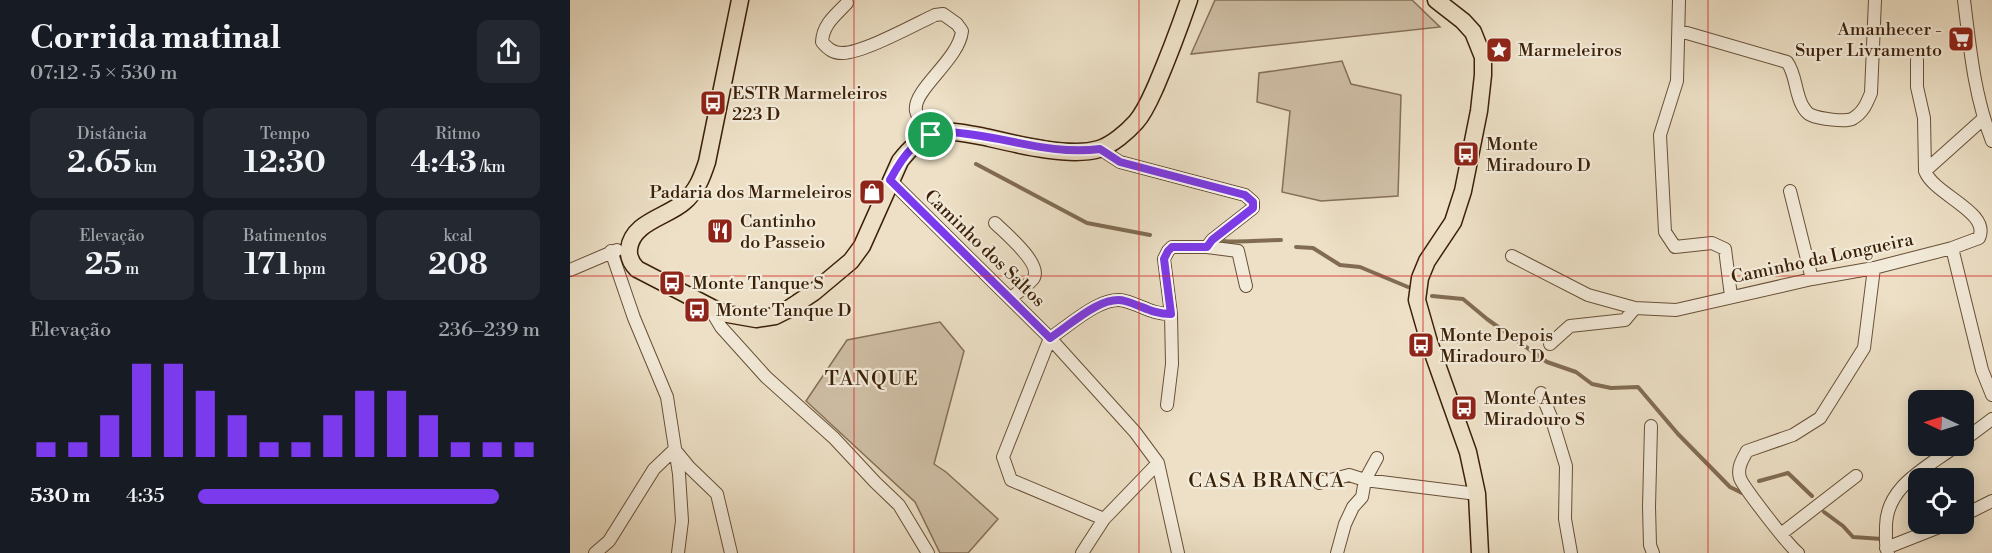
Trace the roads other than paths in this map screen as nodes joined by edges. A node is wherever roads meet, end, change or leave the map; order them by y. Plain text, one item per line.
1 (740, 0) edge
2 (1190, 0) edge
3 (1436, 0) edge
4 (1679, 0) edge
5 (1875, 0) edge
6 (1964, 0) edge
7 (847, 3) dead end
8 (1680, 31) junction
9 (1917, 60) dead end
10 (1983, 119) junction
11 (931, 135) junction
12 (1992, 141) edge
13 (1100, 149) junction
14 (1925, 171) junction
15 (890, 180) junction
16 (1790, 191) dead end
17 (995, 223) dead end
18 (630, 246) junction
19 (1207, 247) junction
20 (1952, 248) junction
21 (612, 251) junction
22 (1512, 255) dead end
23 (1874, 267) junction
24 (570, 270) edge
25 (1812, 279) junction
26 (1246, 286) dead end
27 (1731, 296) junction
28 (1011, 298) junction
29 (709, 307) junction
30 (1635, 309) junction
31 (1171, 314) junction
32 (1050, 338) junction
33 (1550, 344) dead end
34 (1541, 393) dead end
35 (1992, 394) edge
36 (1167, 405) dead end
37 (1992, 420) edge
38 (1652, 426) dead end
39 (1974, 433) edge
40 (675, 449) junction
41 (1942, 456) edge
42 (1377, 458) dead end
43 (1158, 463) junction
44 (1856, 476) dead end
45 (1365, 480) junction
46 (1319, 483) dead end
47 (1477, 494) junction
48 (1992, 501) edge
49 (1974, 510) edge
50 (1104, 519) junction
51 (1781, 534) junction
52 (1924, 534) edge
53 (1887, 550) edge
54 (595, 553) edge
55 (678, 553) edge
56 (731, 553) edge
57 (928, 553) edge
58 (1082, 553) edge
59 (1178, 553) edge
60 (1338, 553) edge
61 (1480, 553) edge
62 (1571, 553) edge
63 (1653, 553) edge
64 (1797, 553) edge

1 - 18 main road
2 - 13 main road
3 - 47 main road
4 - 8 street
5 - 8 street
6 - 10 street
7 - 11 street
8 - 27 street
9 - 14 street
10 - 12 street
10 - 14 street
11 - 13 main road
11 - 15 main road
13 - 19 street
14 - 20 street, Caminho da Longueira
15 - 28 street, Caminho dos Saltos
15 - 29 main road
16 - 25 street
17 - 28 street
18 - 21 street
18 - 29 main road
19 - 26 street
19 - 31 street
20 - 23 street, Caminho da Longueira
20 - 35 street
21 - 24 street
21 - 40 street
22 - 30 street, Caminho da Longueira
23 - 25 street, Caminho da Longueira
23 - 51 street
25 - 27 street, Caminho da Longueira
27 - 30 street, Caminho da Longueira
28 - 32 street, Caminho dos Saltos
29 - 57 street
30 - 33 street
31 - 32 street
31 - 36 street
32 - 43 street, Caminho dos Saltos
32 - 50 street
34 - 62 street
37 - 39 street
38 - 63 street
40 - 54 street
40 - 55 street
40 - 56 street
41 - 53 street
42 - 45 street
43 - 50 street
43 - 59 street, Caminho dos Saltos
44 - 51 street
45 - 46 street
45 - 47 street
45 - 60 street
47 - 61 main road
48 - 49 street
50 - 58 street
51 - 64 street
52 - 53 street

